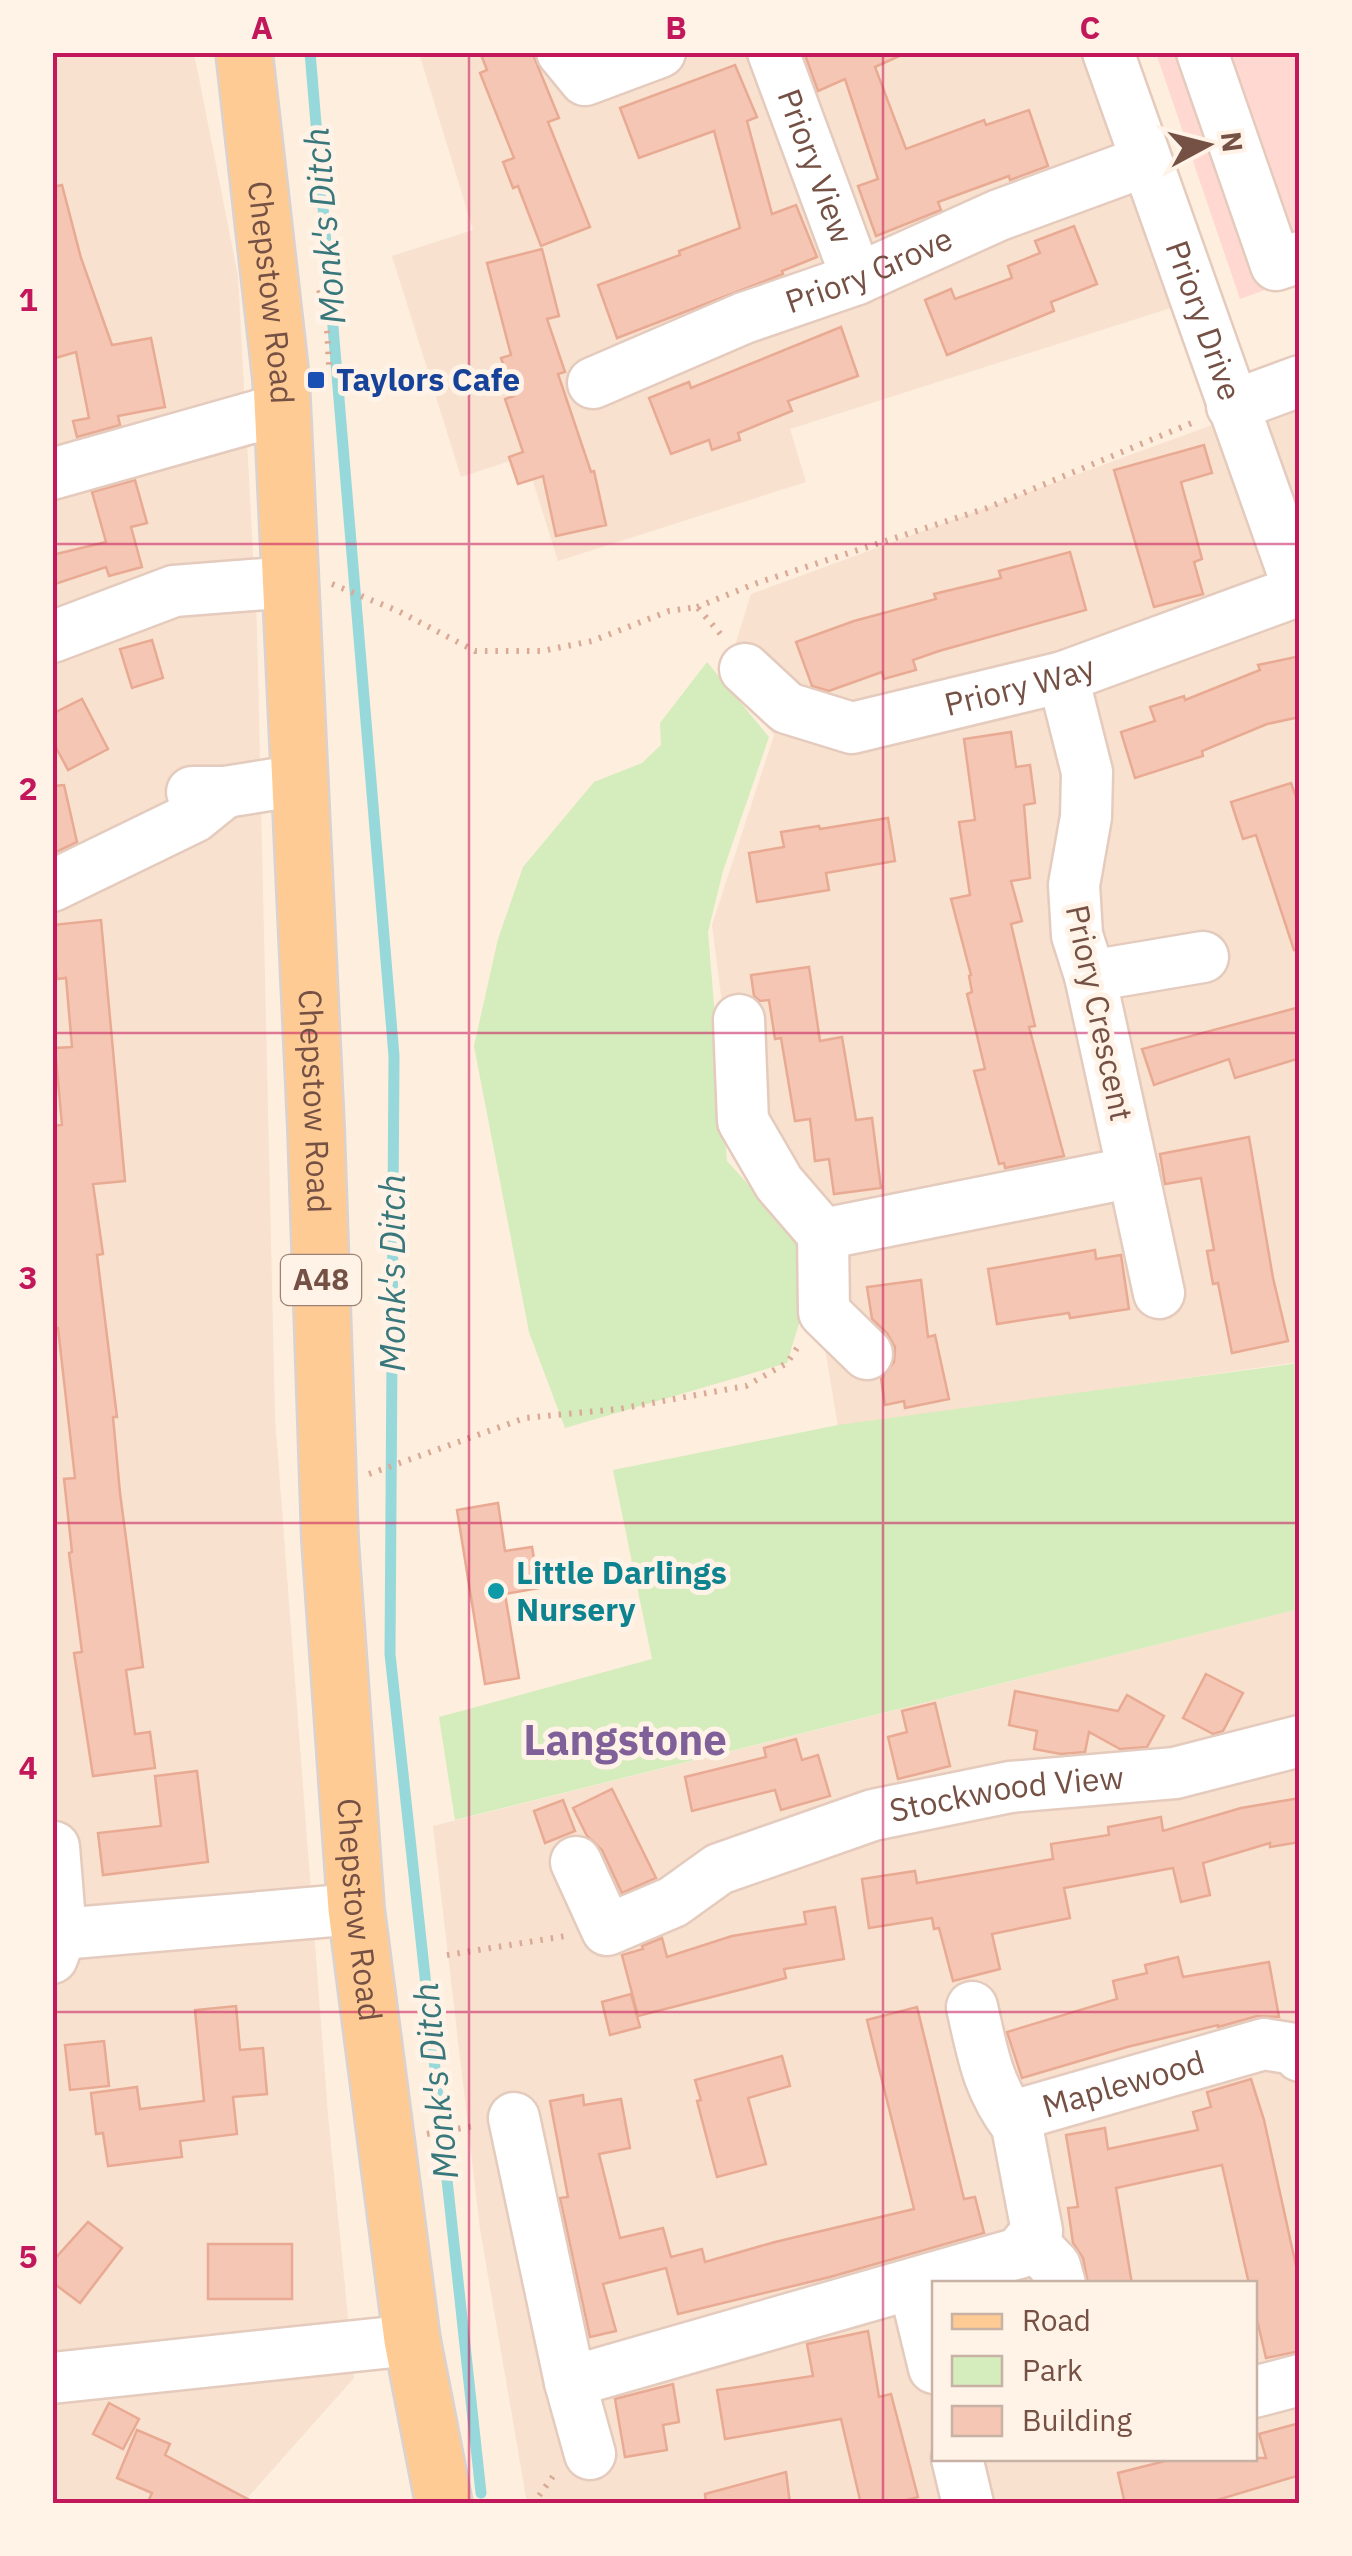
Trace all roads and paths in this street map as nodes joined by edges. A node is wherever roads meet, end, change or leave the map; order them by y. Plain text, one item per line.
1 (244, 52) edge
2 (660, 52) edge
3 (773, 52) edge
4 (1108, 52) edge
5 (1202, 52) edge
6 (574, 66) edge
7 (1146, 161) junction
8 (1300, 257) edge
9 (858, 279) junction
10 (1300, 382) edge
11 (593, 383) dead end
12 (1232, 406) junction
13 (282, 409) junction
14 (52, 474) edge
15 (311, 583) junction
16 (1299, 590) edge
17 (697, 608) junction
18 (52, 637) edge
19 (744, 669) joint
20 (1063, 677) junction
21 (300, 780) junction
22 (225, 792) junction
23 (139, 805) dead end
24 (52, 886) edge
25 (1203, 957) dead end
26 (1090, 976) junction
27 (739, 1020) dead end
28 (1133, 1172) junction
29 (823, 1234) junction
30 (1159, 1293) dead end
31 (824, 1312) junction
32 (867, 1354) dead end
33 (365, 1476) dead end
34 (1300, 1741) edge
35 (54, 1847) edge
36 (576, 1862) dead end
37 (356, 1909) junction
38 (607, 1930) junction
39 (57, 1946) edge
40 (447, 1955) dead end
41 (972, 2007) dead end
42 (1300, 2056) edge
43 (514, 2118) joint
44 (1017, 2126) junction
45 (421, 2135) dead end
46 (1031, 2241) junction
47 (1059, 2281) edge
48 (914, 2285) junction
49 (412, 2340) junction
50 (932, 2360) edge
51 (52, 2378) edge
52 (1300, 2380) edge
53 (570, 2382) junction
54 (1257, 2391) edge
55 (590, 2454) dead end
56 (444, 2504) edge

1 - 13 main road, Chepstow Road / A48
2 - 6 street
3 - 9 street, Priory View
4 - 7 street, Priory Drive
5 - 8 street
7 - 9 street, Priory Grove
7 - 12 street, Priory Drive
9 - 11 street, Priory Grove
10 - 12 street
12 - 16 street, Priory Drive
12 - 17 path
13 - 14 street
13 - 15 main road, Chepstow Road / A48
15 - 17 path
15 - 18 street
15 - 21 main road, Chepstow Road / A48
16 - 20 street, Priory Way
17 - 19 path
19 - 20 street, Priory Way
20 - 26 street, Priory Crescent
21 - 22 street
21 - 37 main road, Chepstow Road / A48
22 - 23 street
22 - 24 street
25 - 26 street
26 - 28 street, Priory Crescent
27 - 29 street
28 - 29 street
28 - 30 street, Priory Crescent
29 - 31 street
31 - 32 street
31 - 33 path
34 - 38 street, Stockwood View
35 - 39 street
36 - 38 street
37 - 39 street
37 - 49 main road, Chepstow Road / A48
38 - 40 path
41 - 44 street
42 - 44 street, Maplewood
43 - 45 path
43 - 53 street
44 - 46 street, Maplewood
46 - 47 street
46 - 48 street
48 - 50 street
48 - 53 street
49 - 51 street
49 - 56 main road, Chepstow Road / A48
52 - 54 street
53 - 55 street

